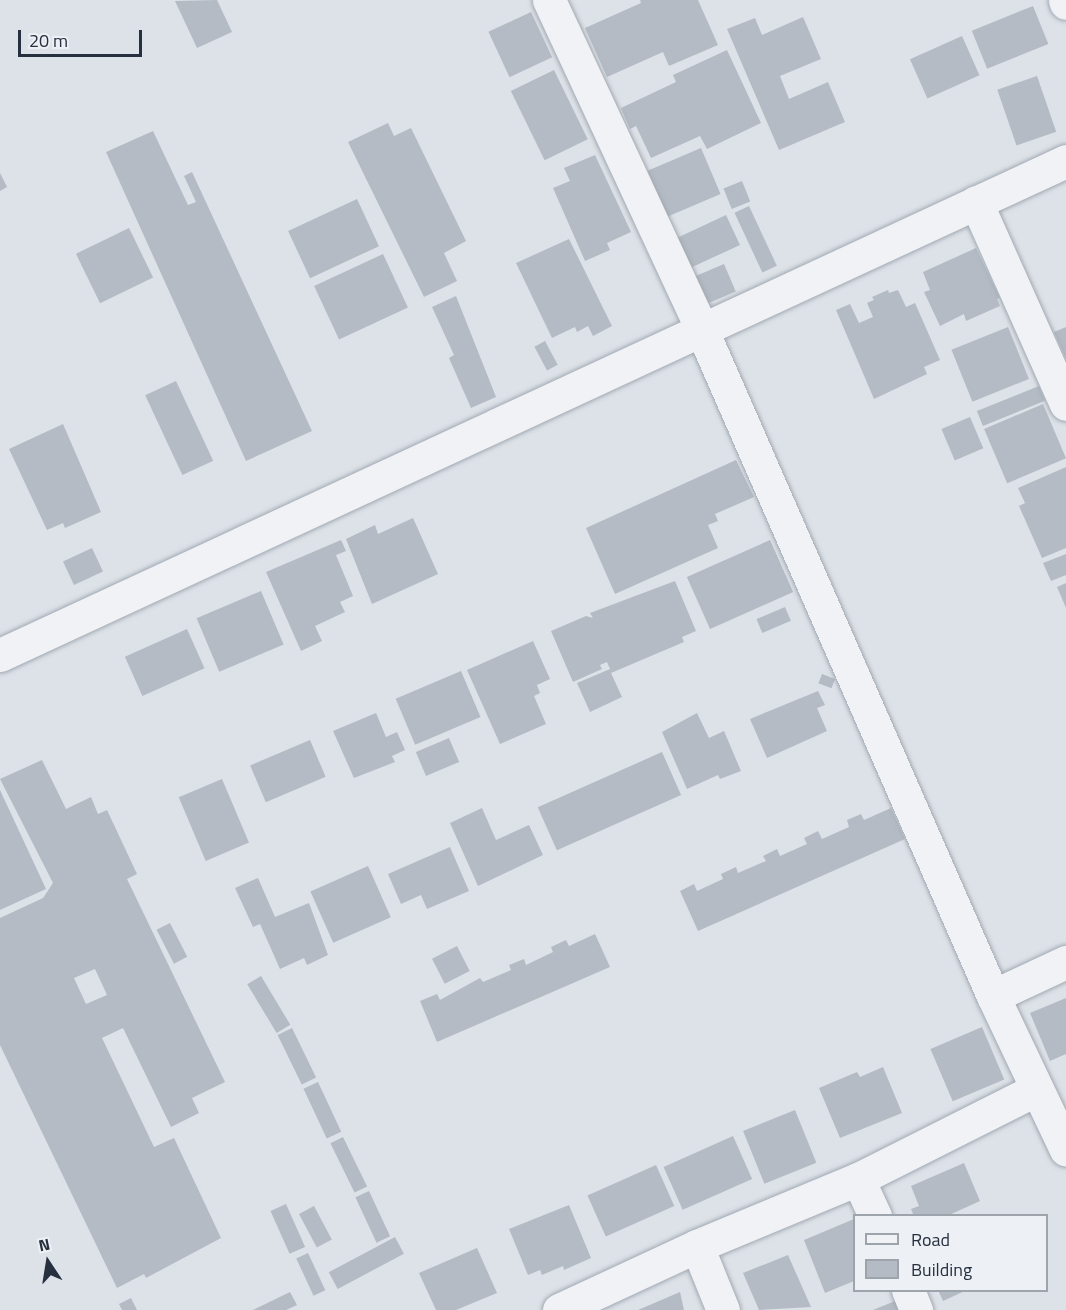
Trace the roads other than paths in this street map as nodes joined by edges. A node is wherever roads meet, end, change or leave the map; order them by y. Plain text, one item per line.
1 (549, 0) edge
2 (1066, 161) edge
3 (976, 202) junction
4 (701, 328) junction
5 (1066, 404) edge
6 (0, 655) edge
7 (1066, 962) edge
8 (993, 996) junction
9 (1037, 1089) junction
10 (1066, 1150) edge
11 (858, 1179) junction
12 (874, 1214) edge
13 (697, 1246) junction
14 (909, 1292) edge
15 (559, 1310) edge
16 (723, 1310) edge
17 (916, 1310) edge

1 - 4 street
2 - 3 street
3 - 4 street
3 - 5 street
4 - 6 street
4 - 8 street
7 - 8 street
8 - 9 street
9 - 10 street
9 - 11 street
11 - 12 street
11 - 13 street
13 - 15 street
13 - 16 street
14 - 17 street

